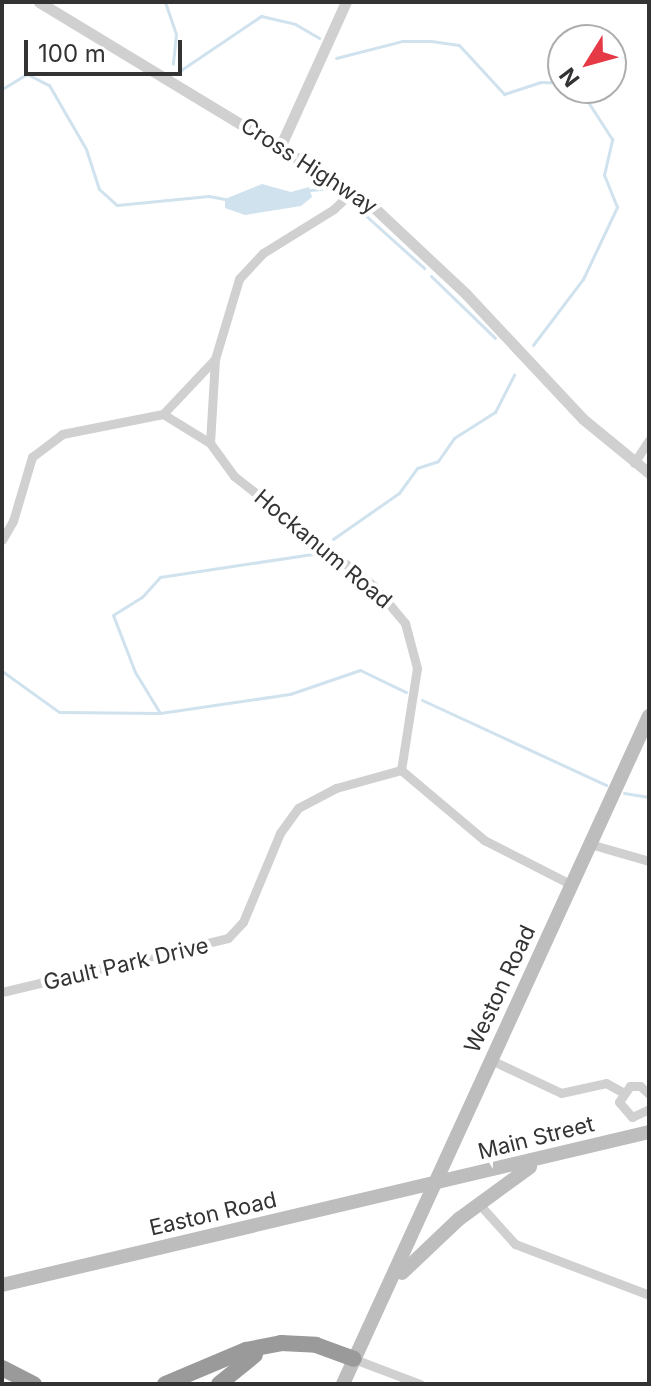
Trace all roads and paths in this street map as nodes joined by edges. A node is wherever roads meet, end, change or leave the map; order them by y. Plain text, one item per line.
1 (39, 2) edge
2 (346, 2) edge
3 (281, 145) junction
4 (353, 191) junction
5 (215, 359) junction
6 (163, 414) junction
7 (649, 440) edge
8 (210, 443) junction
9 (634, 463) junction
10 (649, 473) edge
11 (2, 540) edge
12 (649, 716) edge
13 (401, 770) junction
14 (590, 844) junction
15 (649, 861) edge
16 (572, 885) junction
17 (2, 992) edge
18 (491, 1060) junction
19 (622, 1092) junction
20 (649, 1094) edge
21 (649, 1109) edge
22 (649, 1132) edge
23 (537, 1162) junction
24 (434, 1185) junction
25 (479, 1204) junction
26 (394, 1281) junction
27 (2, 1285) edge
28 (649, 1295) edge
29 (281, 1343) junction
30 (354, 1359) junction
31 (2, 1368) edge
32 (2, 1379) edge
33 (10, 1384) edge
34 (34, 1384) edge
35 (165, 1384) edge
36 (219, 1384) edge
37 (343, 1384) edge
38 (420, 1384) edge

1 - 3 street, Cross Highway
2 - 3 street
3 - 4 street, Cross Highway
4 - 5 street
4 - 9 street, Cross Highway
5 - 6 street
5 - 8 street
6 - 8 street
6 - 11 street
7 - 9 street
8 - 13 street, Hockanum Road
9 - 10 street, Cross Highway
12 - 14 main road, Weston Road
13 - 16 street
13 - 17 street, Gault Park Drive
14 - 15 street
14 - 16 main road, Weston Road
16 - 18 main road, Weston Road
18 - 19 street
18 - 24 main road, Weston Road
19 - 20 street
19 - 21 street
22 - 23 main road, Main Street
23 - 24 main road, Main Street
23 - 25 main road, Weston Road
24 - 26 main road, Weston Road
24 - 27 main road, Easton Road
25 - 26 main road, Weston Road
25 - 28 street
26 - 30 main road, Weston Road
29 - 30 highway
29 - 35 highway
29 - 36 highway
30 - 37 main road, Weston Road
30 - 38 street
31 - 34 highway
32 - 33 highway

